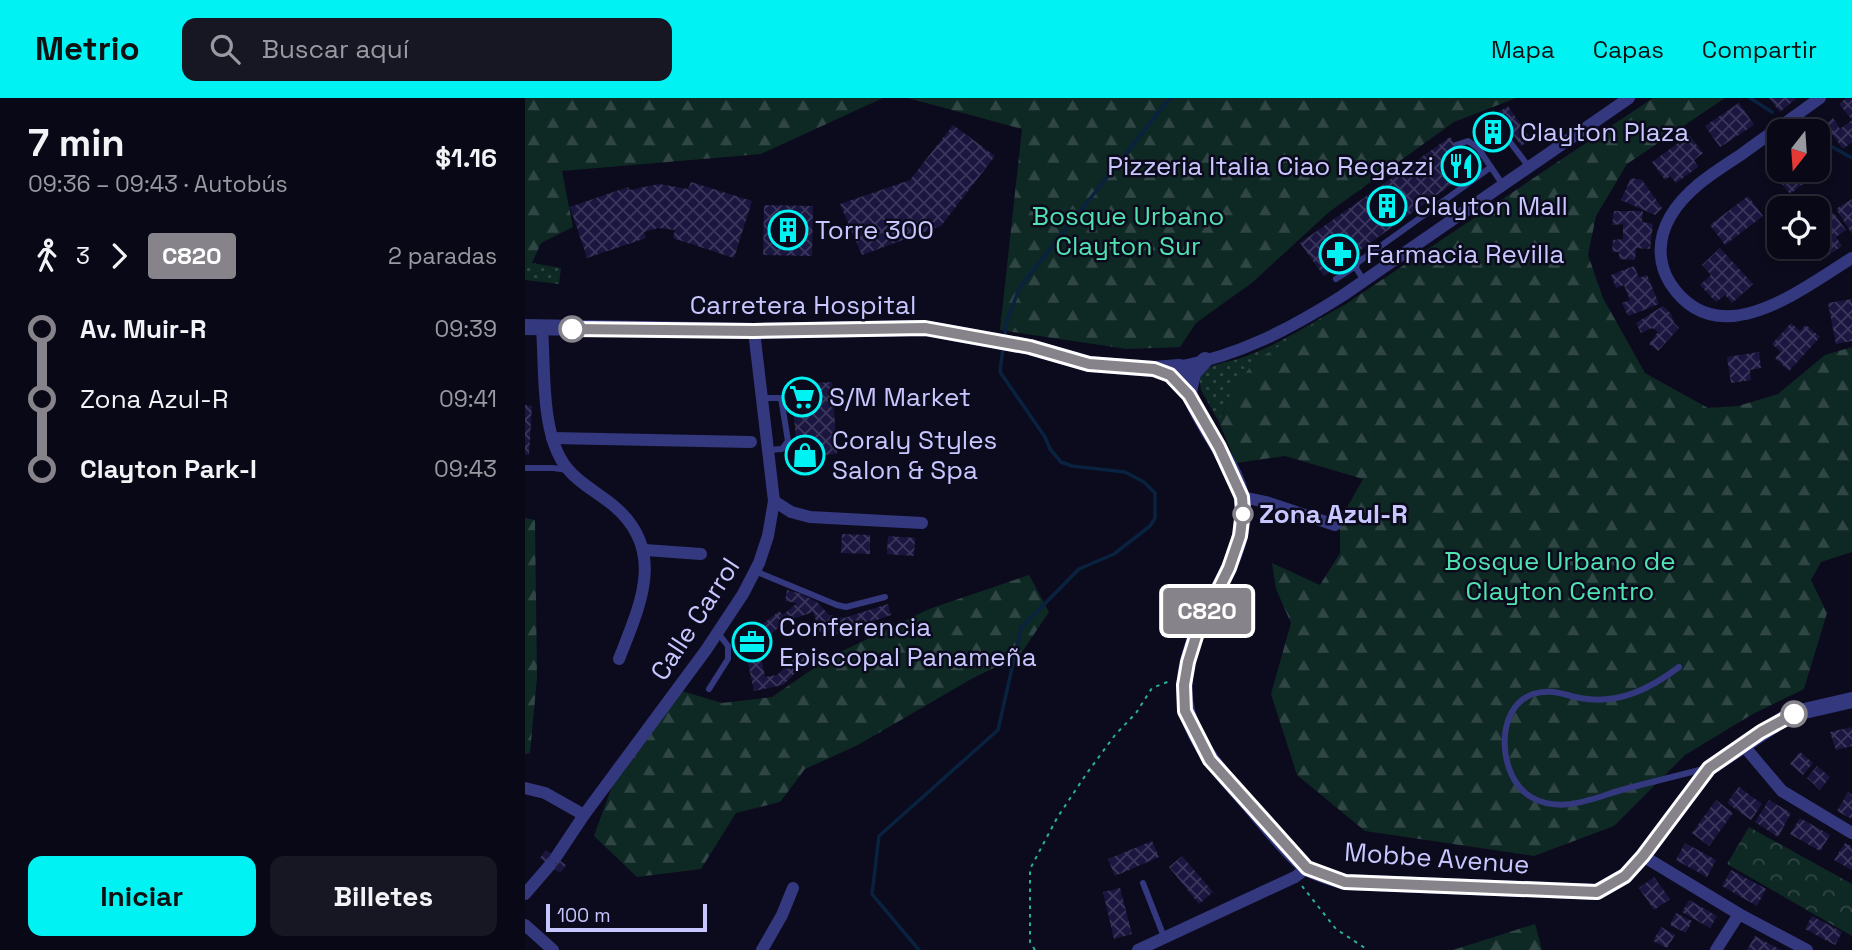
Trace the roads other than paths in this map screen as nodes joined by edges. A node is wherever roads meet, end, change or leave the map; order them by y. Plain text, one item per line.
1 (1629, 98) edge
2 (1820, 98) edge
3 (1510, 142) dead end
4 (1456, 145) dead end
5 (1491, 167) junction
6 (1529, 167) junction
7 (1503, 185) junction
8 (1852, 258) edge
9 (1356, 266) junction
10 (1336, 279) dead end
11 (1364, 281) junction
12 (525, 327) edge
13 (542, 328) junction
14 (754, 331) junction
15 (1205, 360) junction
16 (1179, 367) junction
17 (1154, 369) junction
18 (1189, 395) junction
19 (762, 398) junction
20 (552, 438) junction
21 (751, 442) dead end
22 (768, 450) junction
23 (525, 468) edge
24 (570, 471) junction
25 (1242, 497) junction
26 (774, 501) junction
27 (922, 523) dead end
28 (1335, 525) dead end
29 (645, 550) junction
30 (701, 554) dead end
31 (755, 571) junction
32 (885, 597) dead end
33 (718, 633) junction
34 (619, 659) dead end
35 (1679, 667) dead end
36 (709, 688) dead end
37 (1852, 700) edge
38 (1743, 745) junction
39 (1709, 768) junction
40 (525, 788) edge
41 (584, 814) junction
42 (1852, 833) edge
43 (1643, 856) junction
44 (1301, 873) junction
45 (1143, 883) dead end
46 (793, 888) dead end
47 (525, 894) edge
48 (1739, 914) junction
49 (525, 925) edge
50 (1164, 937) junction
51 (553, 950) edge
52 (762, 950) edge
53 (1138, 950) edge
54 (1716, 950) edge
55 (1807, 950) edge

1 - 6 street, Carretera Hospital
2 - 8 street
3 - 6 lane
4 - 5 lane
5 - 7 lane
5 - 9 lane
6 - 7 street, Carretera Hospital
7 - 11 street, Carretera Hospital
9 - 10 lane
9 - 11 lane
11 - 15 street, Carretera Hospital
12 - 13 street, Carretera Hospital
13 - 14 street, Carretera Hospital
13 - 20 street
14 - 17 street, Carretera Hospital
14 - 19 street, Calle Carrol
15 - 16 street, Carretera Hospital
15 - 18 street
16 - 17 street, Carretera Hospital
16 - 18 street, Mobbe Avenue
17 - 18 street
18 - 25 street, Mobbe Avenue
19 - 22 street, Calle Carrol
19 - 22 lane
20 - 21 street
20 - 24 street
22 - 26 street, Calle Carrol
23 - 24 lane
24 - 29 street
25 - 28 street
25 - 44 street, Mobbe Avenue
26 - 27 street
26 - 31 street, Calle Carrol
29 - 30 street
29 - 34 street
31 - 32 lane
31 - 33 street, Calle Carrol
33 - 36 lane
33 - 41 street, Calle Carrol
35 - 39 lane
37 - 38 street, Mobbe Avenue
38 - 39 street, Mobbe Avenue
38 - 42 street
39 - 43 street, Mobbe Avenue
40 - 41 street
41 - 47 street, Calle Carrol
43 - 44 street, Mobbe Avenue
43 - 48 street
44 - 50 street
45 - 50 lane
46 - 52 street
48 - 54 street
48 - 55 street
49 - 51 street
50 - 53 street

